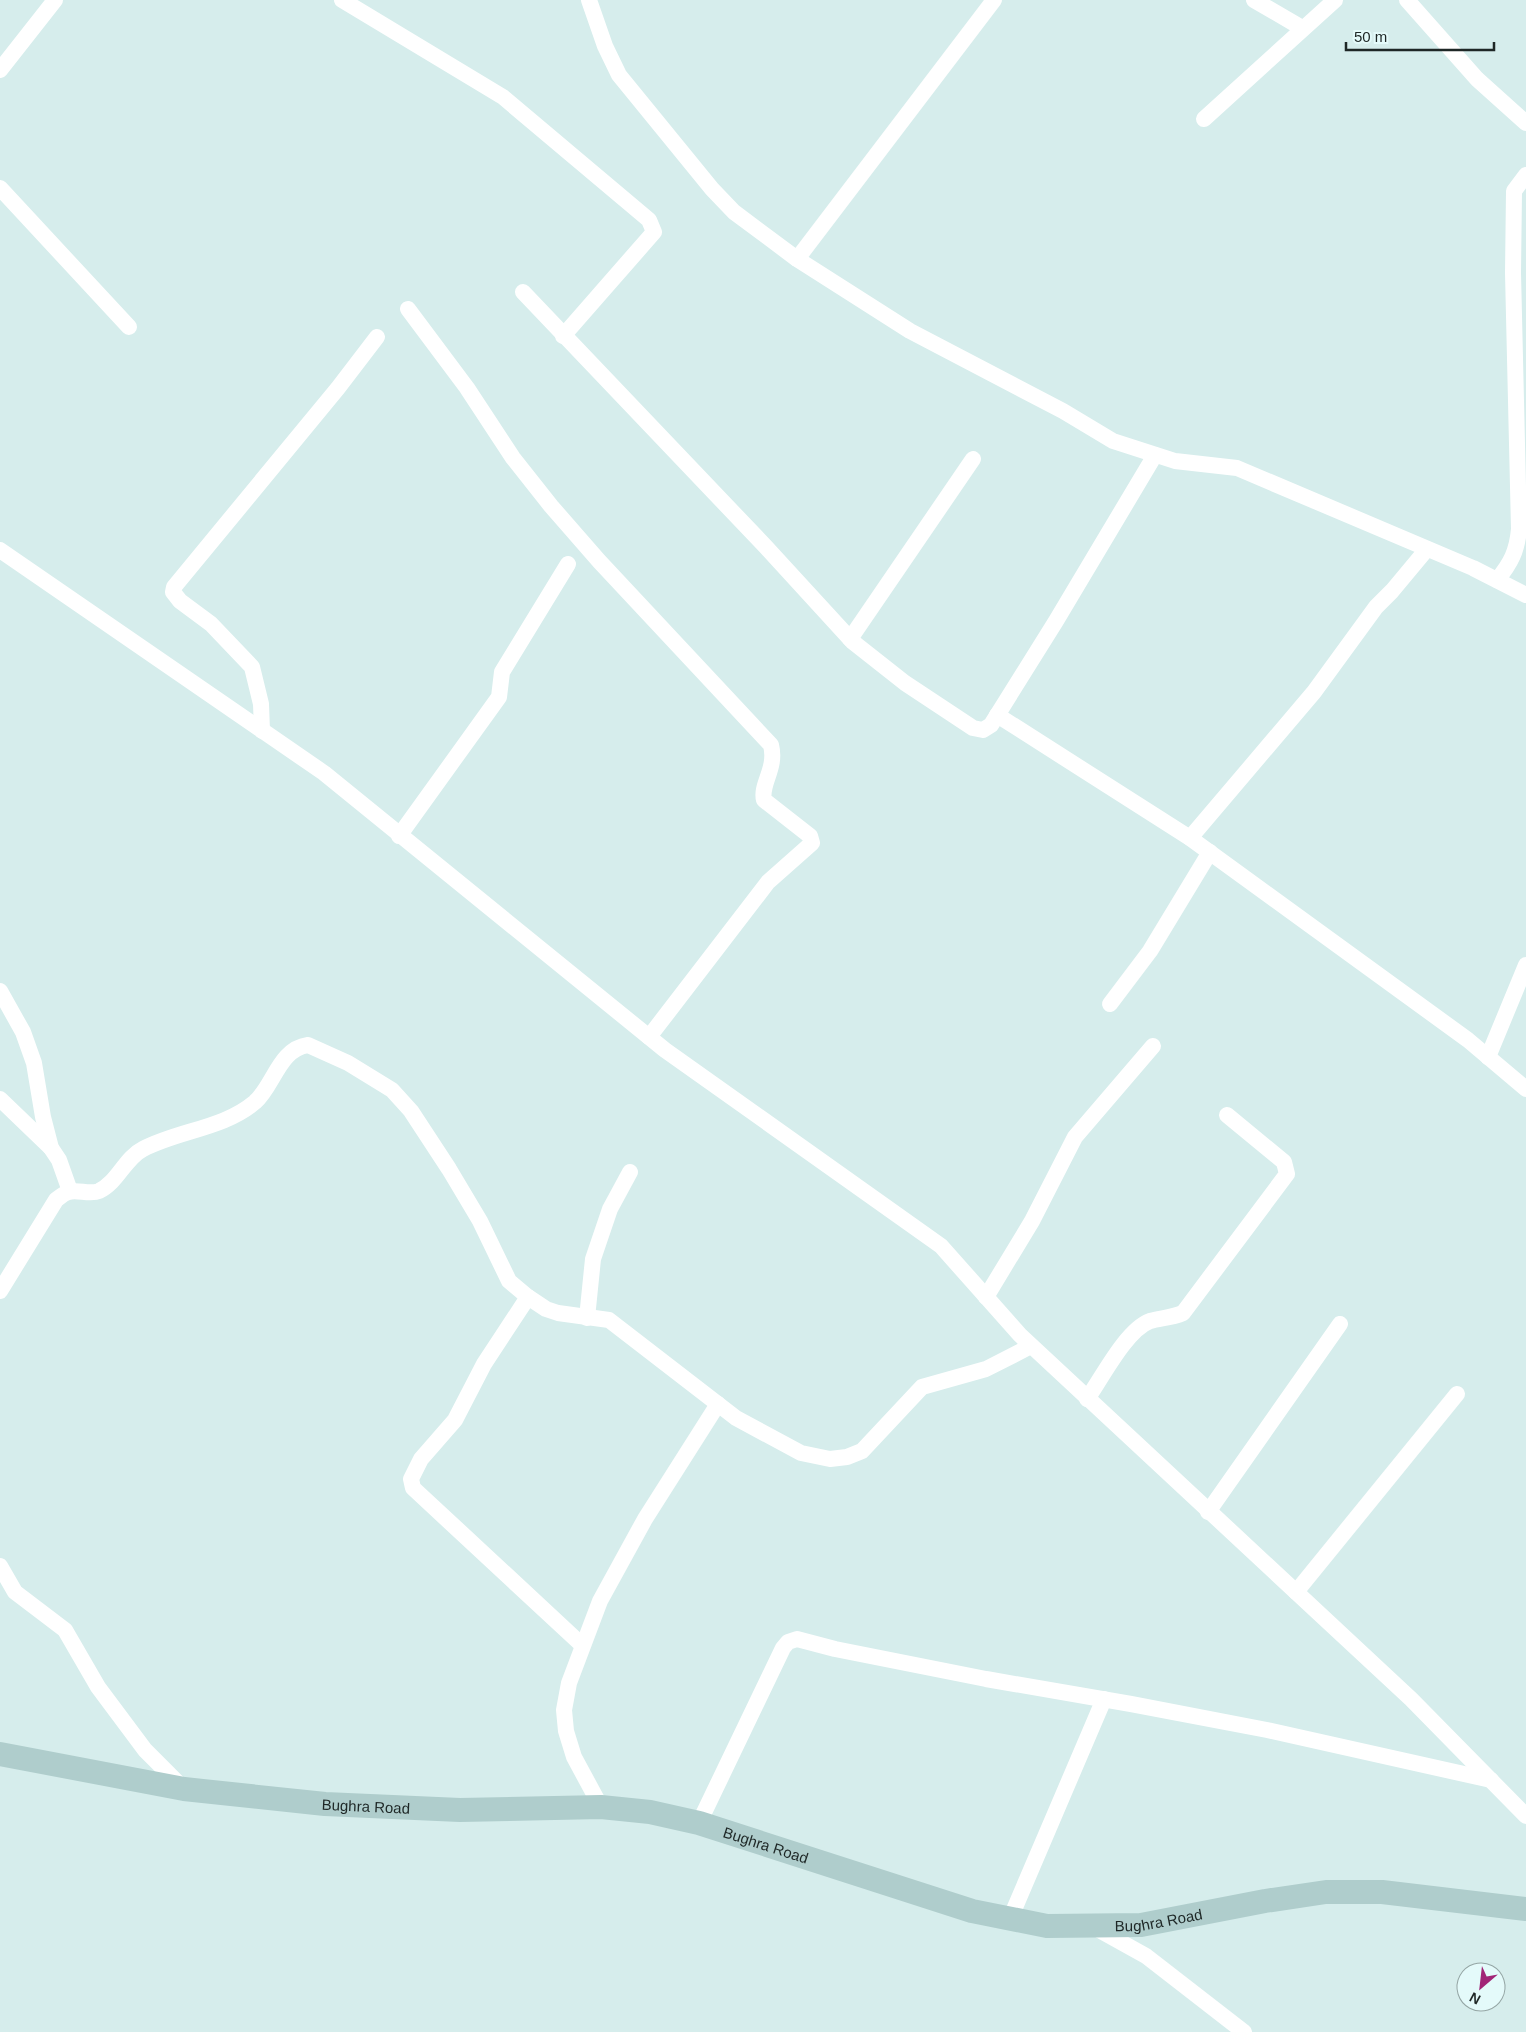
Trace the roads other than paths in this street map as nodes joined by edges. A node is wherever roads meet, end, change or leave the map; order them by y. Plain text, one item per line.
1 (55, 0) edge
2 (342, 0) edge
3 (589, 0) edge
4 (994, 0) edge
5 (1254, 0) edge
6 (1335, 0) edge
7 (1407, 0) edge
8 (1302, 28) junction
9 (0, 70) edge
10 (1204, 119) dead end
11 (1526, 123) edge
12 (1526, 175) edge
13 (0, 188) edge
14 (796, 259) junction
15 (523, 292) dead end
16 (408, 309) dead end
17 (129, 327) dead end
18 (563, 336) junction
19 (377, 337) dead end
20 (1155, 455) junction
21 (973, 459) dead end
22 (1427, 549) junction
23 (0, 550) edge
24 (568, 564) dead end
25 (1497, 580) junction
26 (1526, 596) edge
27 (850, 639) junction
28 (997, 715) junction
29 (262, 731) junction
30 (399, 836) junction
31 (1190, 838) junction
32 (1210, 852) junction
33 (1526, 965) edge
34 (0, 991) edge
35 (1110, 1004) dead end
36 (649, 1037) junction
37 (1153, 1046) dead end
38 (1488, 1057) junction
39 (1526, 1089) edge
40 (0, 1099) edge
41 (1228, 1115) dead end
42 (51, 1148) junction
43 (630, 1172) dead end
44 (70, 1191) junction
45 (0, 1291) edge
46 (528, 1297) junction
47 (986, 1297) junction
48 (587, 1318) junction
49 (1340, 1324) dead end
50 (1031, 1346) junction
51 (1457, 1394) dead end
52 (1087, 1399) junction
53 (718, 1404) junction
54 (1208, 1512) junction
55 (0, 1566) edge
56 (1296, 1592) junction
57 (582, 1645) junction
58 (1104, 1699) junction
59 (0, 1754) edge
60 (1491, 1780) junction
61 (184, 1789) junction
62 (601, 1807) junction
63 (1526, 1816) edge
64 (699, 1823) junction
65 (1526, 1909) edge
66 (1010, 1919) junction
67 (1091, 1926) junction
68 (1244, 2032) edge

1 - 9 street
2 - 18 street
3 - 14 street
4 - 14 street
5 - 8 street
6 - 8 street
7 - 11 street
8 - 10 street
12 - 25 street
13 - 17 street
14 - 20 street
15 - 18 street
16 - 36 street
18 - 27 street
19 - 29 street
20 - 22 street
20 - 28 street
21 - 27 street
22 - 25 street
22 - 31 street
23 - 29 street
24 - 30 street
25 - 26 street
27 - 28 street
28 - 31 street
29 - 30 street
30 - 36 street
31 - 32 street
32 - 35 street
32 - 38 street
33 - 38 street
34 - 42 street
36 - 47 street
37 - 47 street
38 - 39 street
40 - 42 street
41 - 52 street
42 - 44 street
43 - 48 street
44 - 45 street
44 - 46 street
46 - 48 street
46 - 57 street
47 - 50 street
48 - 53 street
49 - 54 street
50 - 52 street
50 - 53 street
51 - 56 street
52 - 54 street
53 - 57 street
54 - 56 street
55 - 61 street
56 - 60 street
57 - 62 street
58 - 60 street
58 - 64 street
58 - 66 street
59 - 61 street, Bughra Road
60 - 63 street
61 - 62 street, Bughra Road
62 - 64 street, Bughra Road
64 - 66 street, Bughra Road
65 - 67 street, Bughra Road
66 - 67 street, Bughra Road
67 - 68 street

